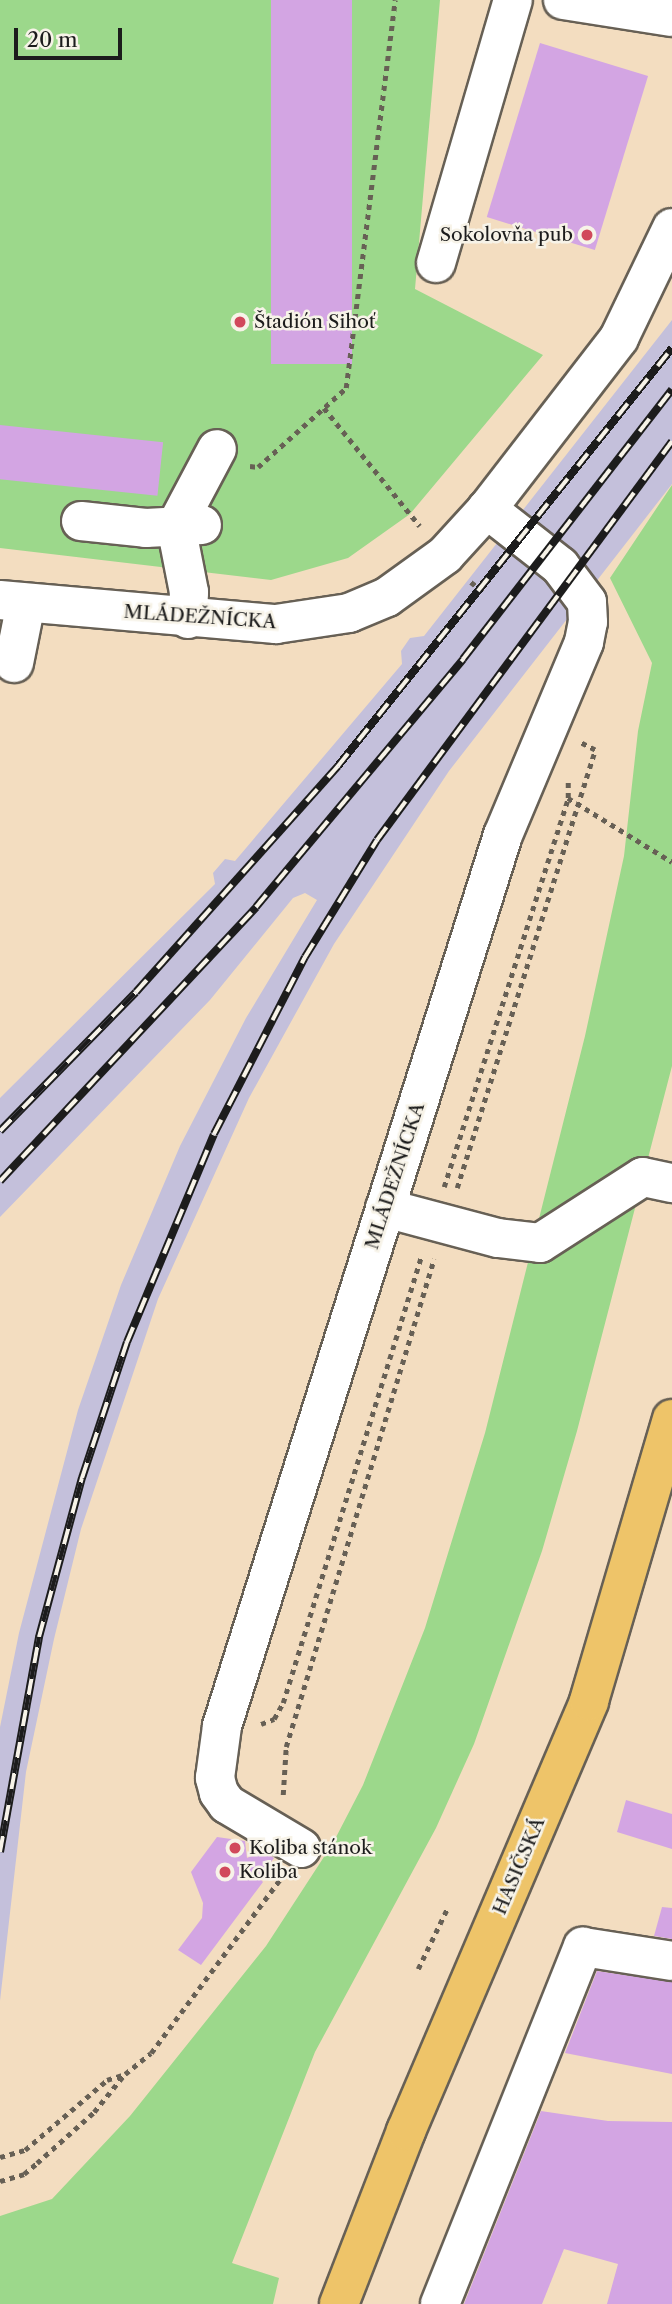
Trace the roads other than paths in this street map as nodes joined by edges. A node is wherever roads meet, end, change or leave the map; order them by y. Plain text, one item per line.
1 (513, 0) edge
2 (563, 0) edge
3 (672, 17) edge
4 (672, 228) edge
5 (436, 263) dead end
6 (213, 457) road end
7 (487, 509) junction
8 (81, 521) dead end
9 (192, 526) junction
10 (13, 601) edge
11 (188, 619) junction
12 (14, 663) dead end
13 (672, 1183) edge
14 (385, 1208) junction
15 (672, 1419) edge
16 (301, 1848) road end
17 (672, 1961) edge
18 (339, 2304) edge
19 (440, 2304) edge

1 - 5 street
2 - 3 street
4 - 7 street, MLÁDEŽNÍCKA
6 - 9 street
7 - 11 street, MLÁDEŽNÍCKA
7 - 14 street, MLÁDEŽNÍCKA
8 - 9 street
9 - 11 street
10 - 11 street, MLÁDEŽNÍCKA
10 - 12 street
13 - 14 street
14 - 16 street, MLÁDEŽNÍCKA
15 - 18 main road, HASIČSKÁ
17 - 19 street

